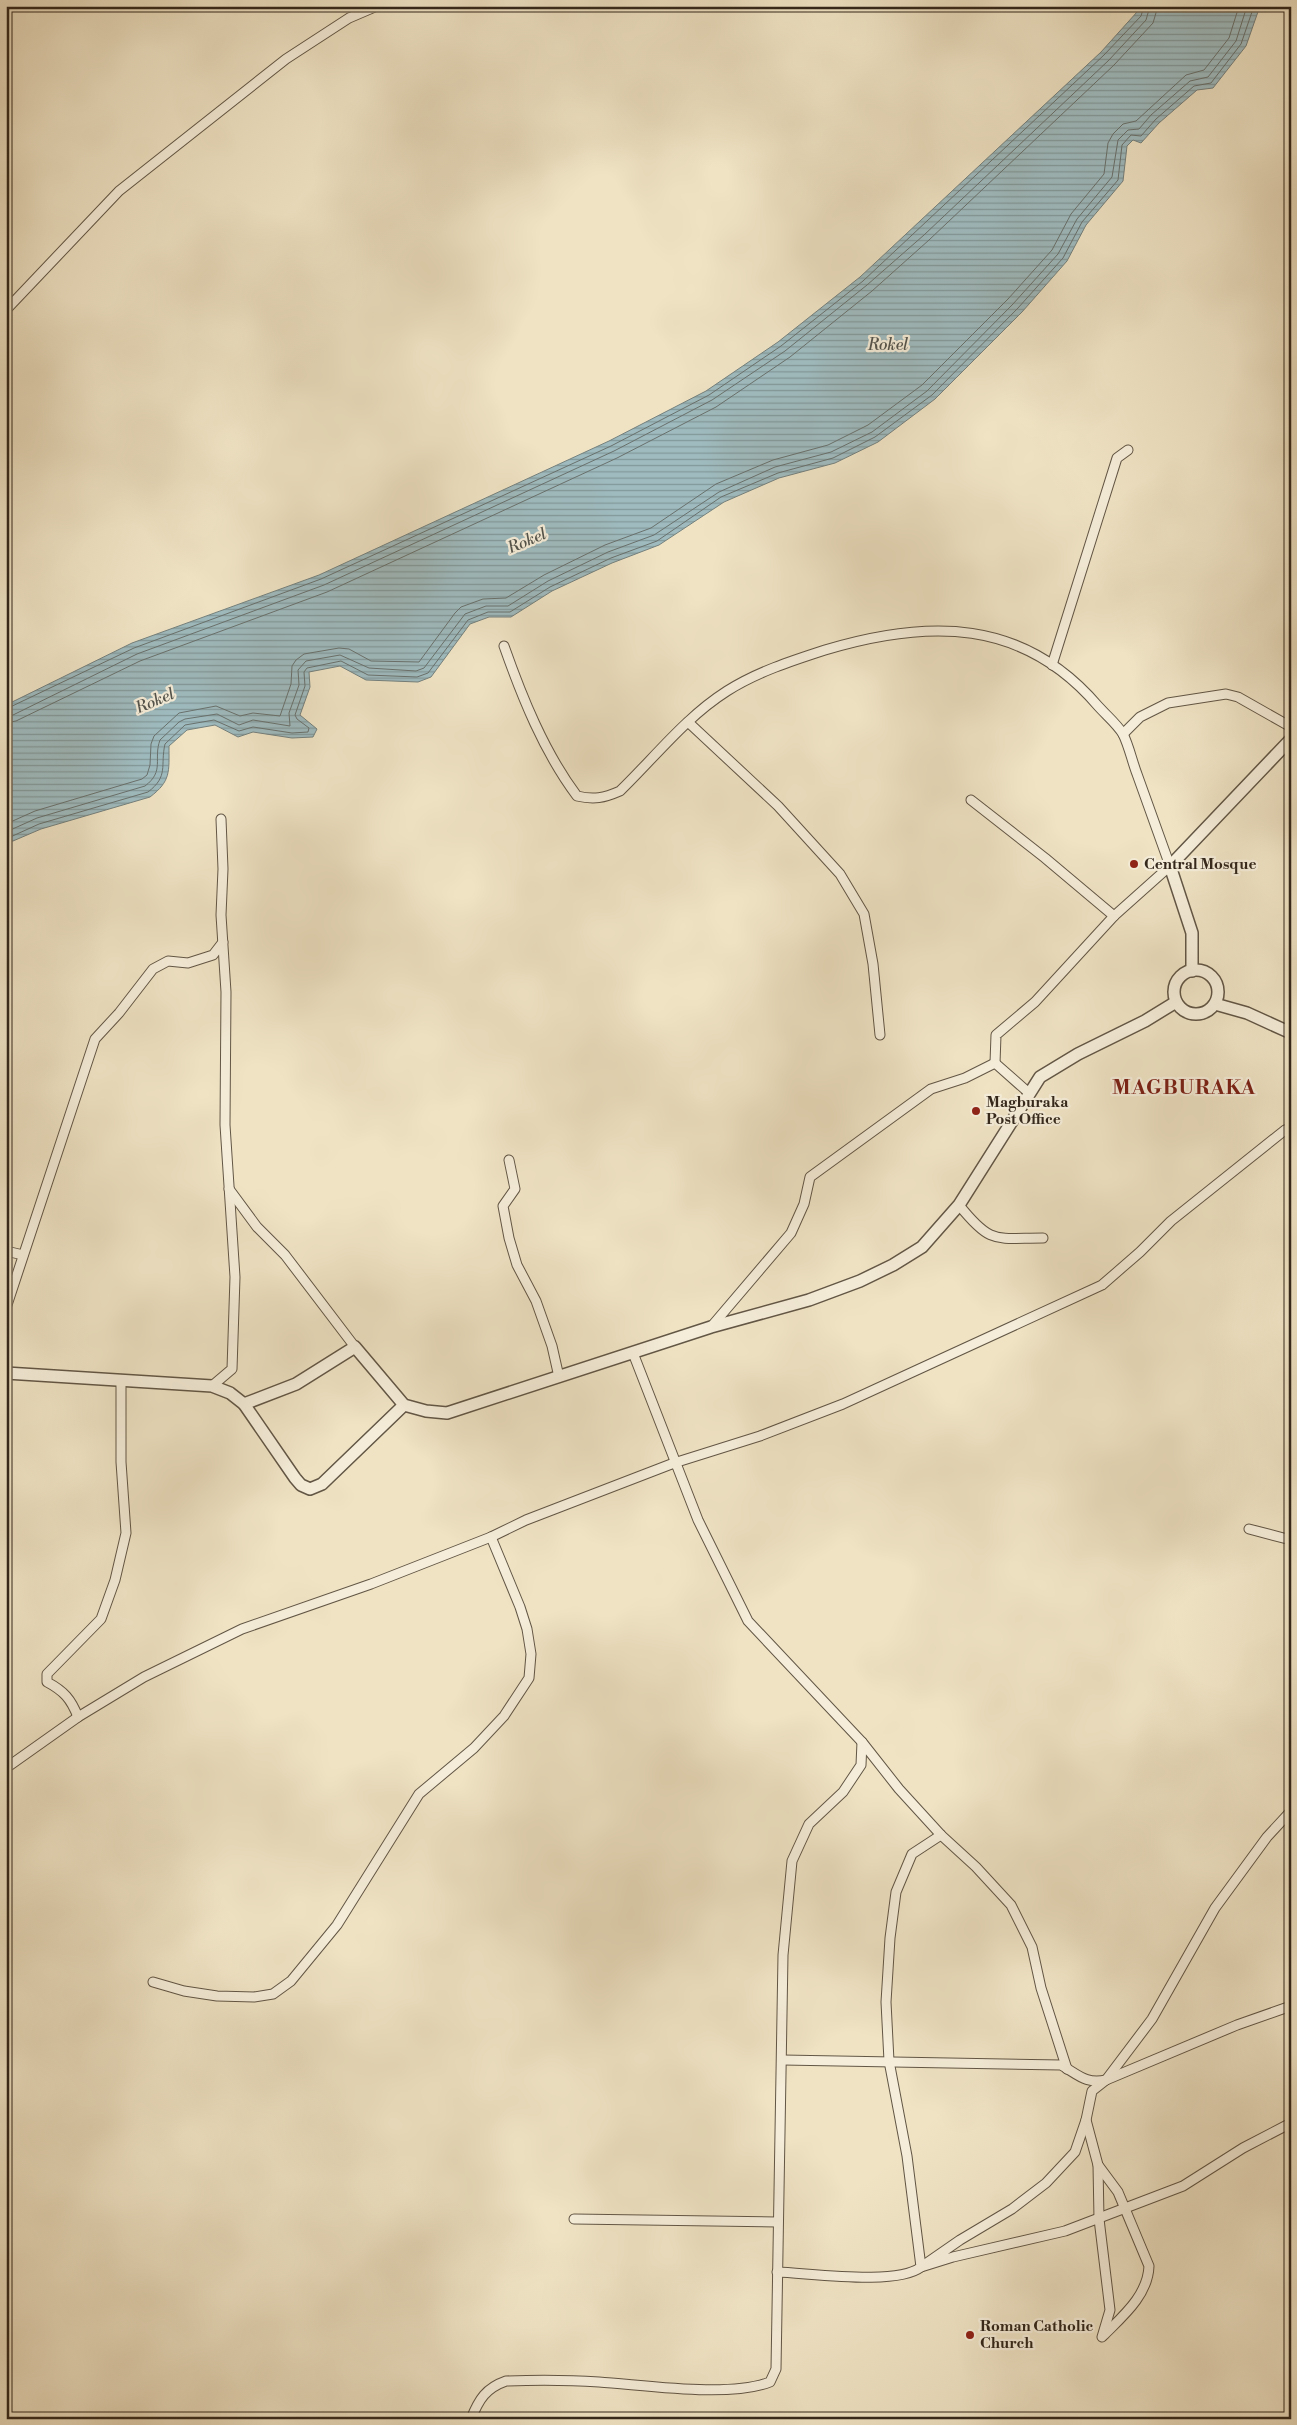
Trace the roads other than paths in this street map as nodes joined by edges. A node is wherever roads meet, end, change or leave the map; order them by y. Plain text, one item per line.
1 (377, 6) edge
2 (6, 310) edge
3 (1128, 450) dead end
4 (504, 646) dead end
5 (1052, 665) junction
6 (688, 722) junction
7 (1291, 728) edge
8 (1123, 734) junction
9 (1291, 739) edge
10 (971, 800) dead end
11 (221, 819) dead end
12 (1170, 866) junction
13 (1114, 916) junction
14 (223, 942) junction
15 (1192, 971) junction
16 (1176, 1002) junction
17 (1215, 1004) junction
18 (1291, 1033) edge
19 (880, 1034) dead end
20 (995, 1063) junction
21 (1029, 1093) junction
22 (1291, 1128) edge
23 (510, 1160) dead end
24 (229, 1190) junction
25 (959, 1205) junction
26 (1043, 1238) dead end
27 (6, 1251) edge
28 (23, 1255) junction
29 (6, 1308) edge
30 (711, 1327) junction
31 (355, 1347) junction
32 (633, 1353) junction
33 (6, 1374) edge
34 (559, 1377) junction
35 (120, 1381) junction
36 (212, 1386) junction
37 (244, 1404) junction
38 (404, 1404) junction
39 (674, 1463) junction
40 (1249, 1529) dead end
41 (491, 1537) junction
42 (1291, 1540) edge
43 (78, 1717) junction
44 (862, 1742) junction
45 (6, 1768) edge
46 (1291, 1811) edge
47 (941, 1835) junction
48 (153, 1982) dead end
49 (1291, 2006) edge
50 (782, 2060) junction
51 (889, 2061) junction
52 (1068, 2069) junction
53 (1106, 2080) junction
54 (1086, 2120) junction
55 (1291, 2123) edge
56 (1098, 2165) junction
57 (1125, 2209) junction
58 (574, 2219) dead end
59 (1099, 2219) junction
60 (777, 2222) junction
61 (921, 2267) junction
62 (777, 2272) junction
63 (471, 2419) edge

1 - 2 street
3 - 5 street
4 - 6 street
5 - 6 street
5 - 8 street
6 - 19 street
7 - 8 street
8 - 12 street
9 - 12 street
10 - 13 street
11 - 14 street
12 - 13 street
12 - 15 street
13 - 20 street
14 - 24 street
14 - 28 street
15 - 16 street
15 - 17 street
16 - 17 street
16 - 21 street
17 - 18 street
20 - 21 street
20 - 30 street
21 - 25 street
22 - 39 street
23 - 34 street
24 - 31 street
24 - 36 street
25 - 26 street
25 - 30 street
27 - 28 street
28 - 29 street
30 - 32 street
31 - 37 street
31 - 38 street
32 - 34 street
32 - 39 street
33 - 35 street
34 - 38 street
35 - 36 street
35 - 43 street
36 - 37 street
37 - 38 street
39 - 41 street
39 - 44 street
40 - 42 street
41 - 43 street
41 - 48 street
43 - 45 street
44 - 47 street
44 - 50 street
46 - 53 street
47 - 51 street
47 - 52 street
49 - 53 street
50 - 51 street
50 - 60 street
51 - 52 street
51 - 61 street
52 - 53 street
53 - 54 street
54 - 56 street
54 - 61 street
55 - 57 street
56 - 57 street
56 - 59 street
57 - 59 street
57 - 59 street
58 - 60 street
59 - 61 street
60 - 62 street
61 - 62 street
62 - 63 street

